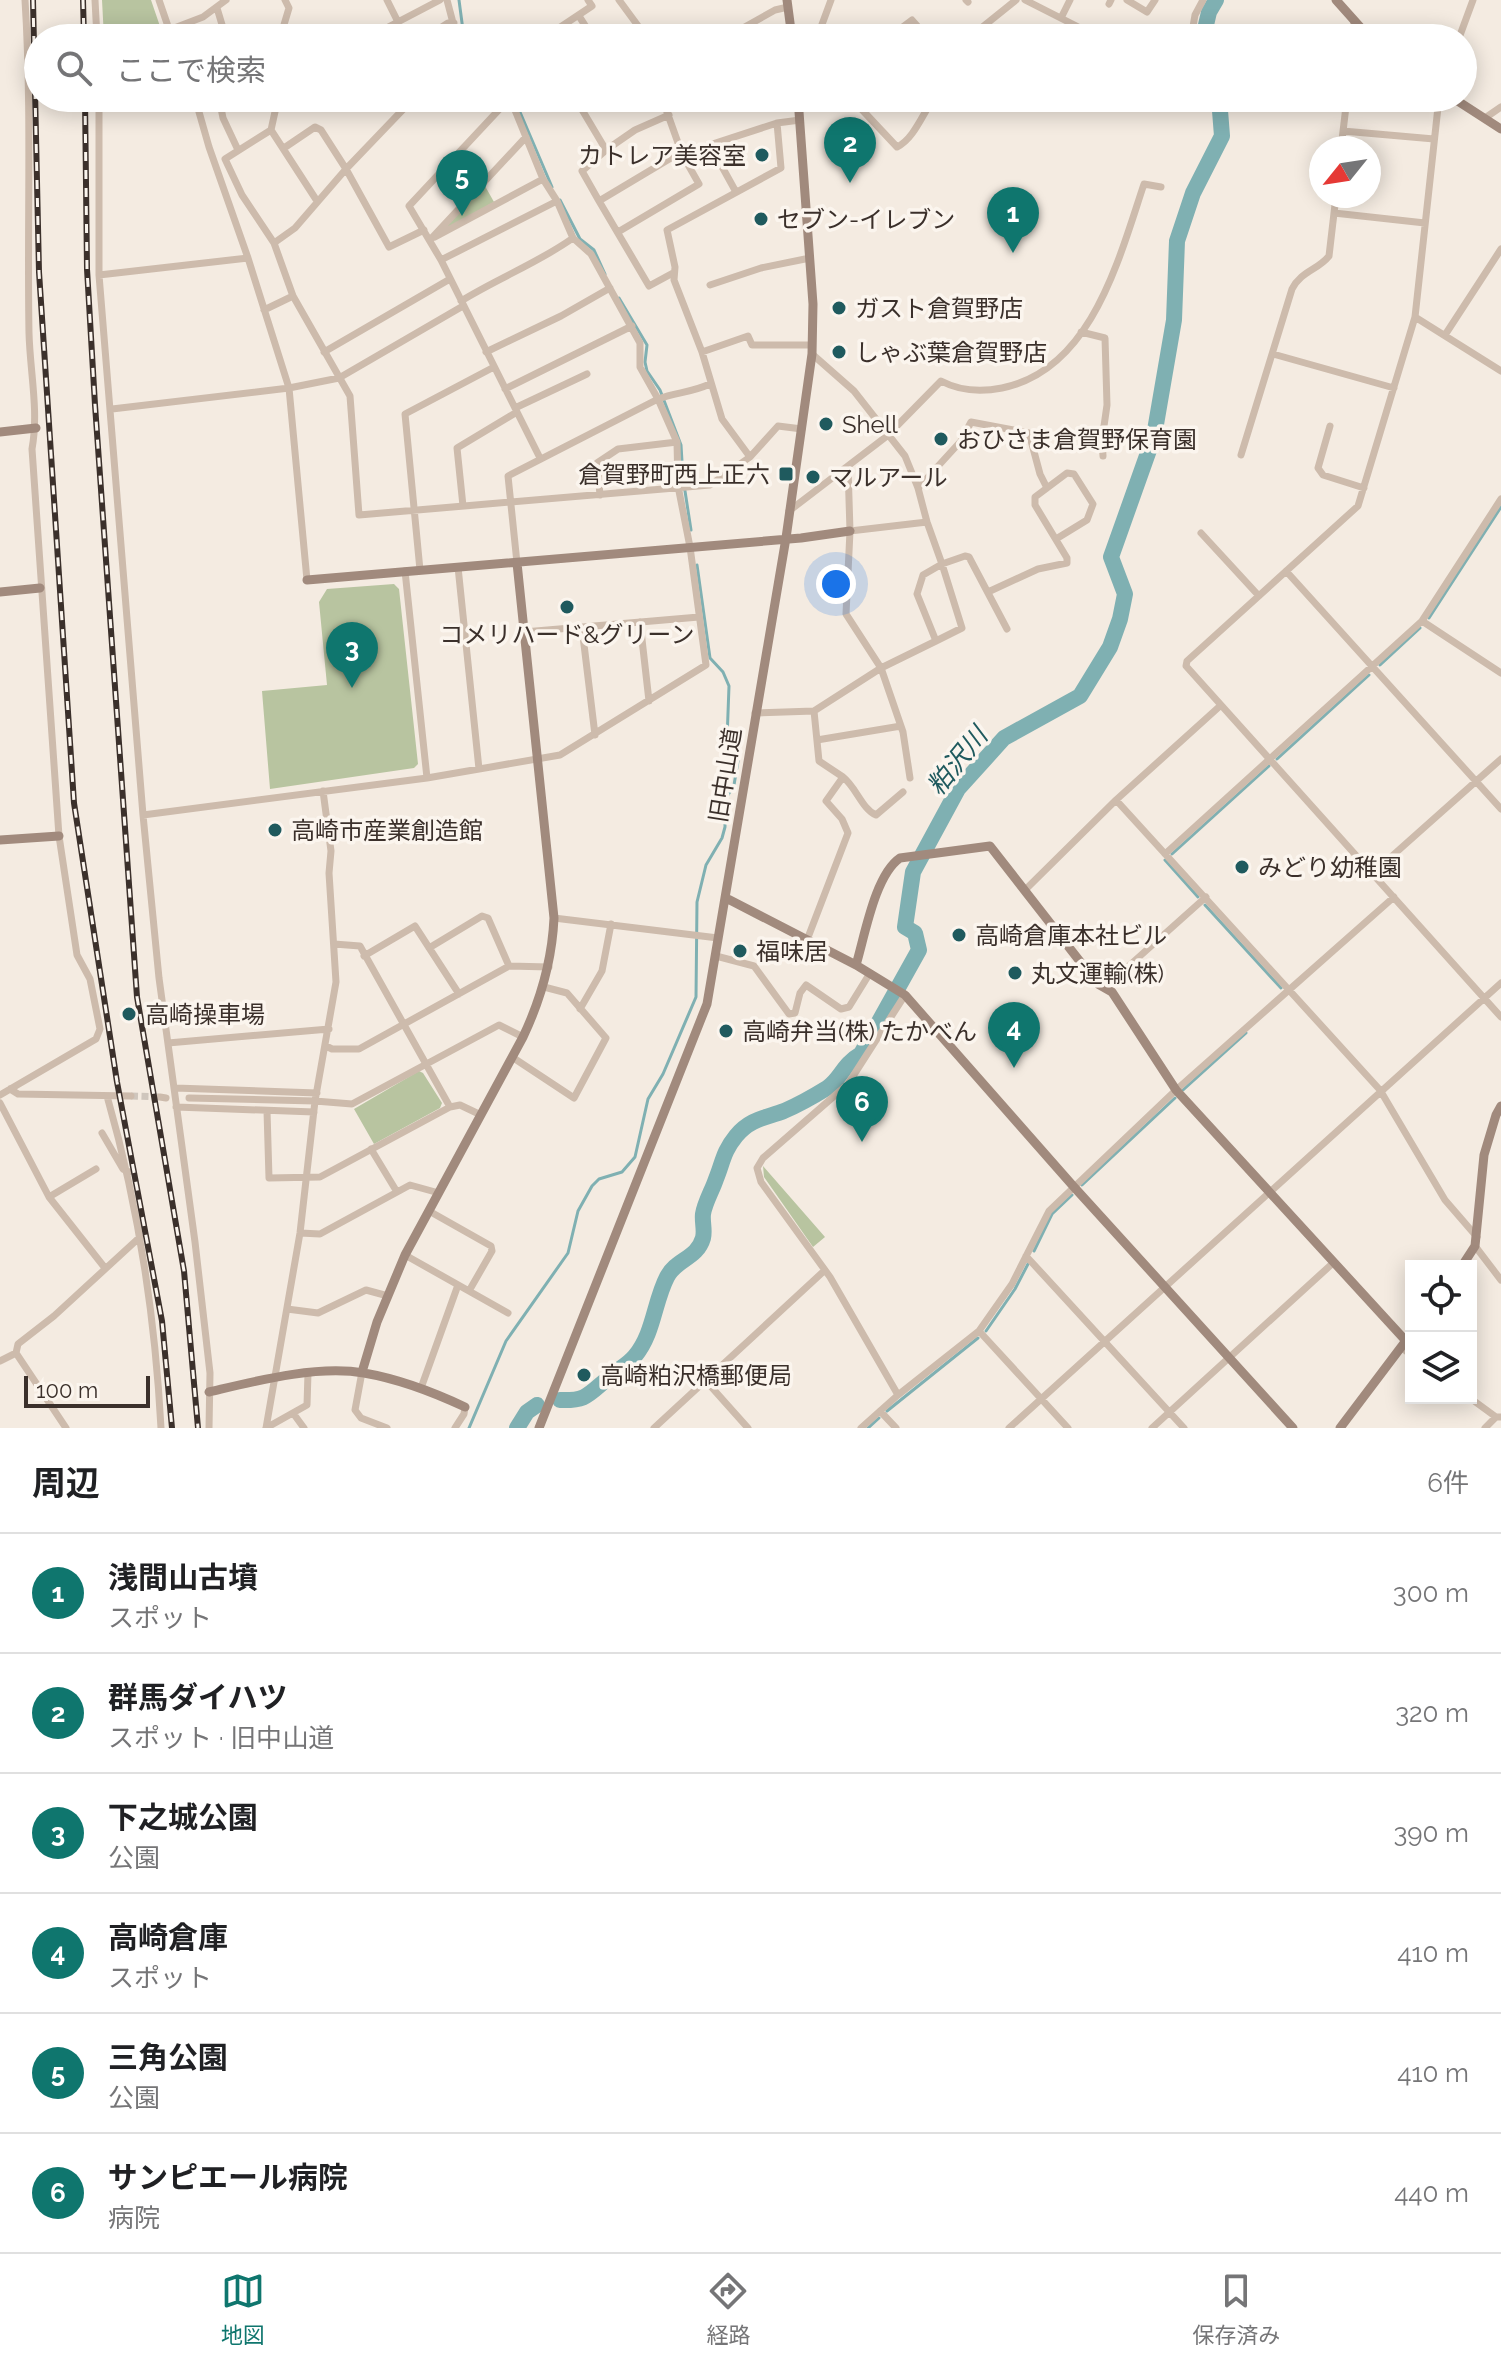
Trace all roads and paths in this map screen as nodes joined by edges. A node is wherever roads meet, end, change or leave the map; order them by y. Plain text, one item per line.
1 (25, 0) edge
2 (95, 0) edge
3 (159, 0) edge
4 (226, 0) edge
5 (285, 0) edge
6 (387, 0) edge
7 (440, 0) edge
8 (447, 0) edge
9 (588, 0) edge
10 (619, 0) edge
11 (831, 0) edge
12 (1025, 0) edge
13 (1070, 0) edge
14 (1127, 0) edge
15 (1155, 0) edge
16 (1203, 0) edge
17 (1336, 0) edge
18 (1473, 0) edge
19 (1013, 1) edge
20 (787, 4) edge
21 (217, 8) junction
22 (579, 16) junction
23 (1061, 18) junction
24 (1354, 21) junction
25 (398, 22) junction
26 (454, 23) joint
27 (26, 24) edge
28 (96, 24) edge
29 (167, 24) edge
30 (189, 24) edge
31 (222, 24) edge
32 (285, 24) edge
33 (394, 24) edge
34 (446, 24) edge
35 (566, 24) edge
36 (584, 24) edge
37 (637, 24) edge
38 (750, 24) edge
39 (790, 24) edge
40 (822, 24) edge
41 (986, 24) edge
42 (1073, 24) edge
43 (1193, 24) edge
44 (1354, 24) edge
45 (1357, 24) edge
46 (1464, 24) edge
47 (1501, 107) edge
48 (29, 112) edge
49 (99, 112) edge
50 (199, 112) edge
51 (222, 112) edge
52 (275, 112) edge
53 (401, 112) edge
54 (497, 112) edge
55 (516, 112) edge
56 (583, 112) edge
57 (669, 112) edge
58 (671, 112) edge
59 (799, 112) edge
60 (864, 112) edge
61 (925, 112) edge
62 (1345, 112) edge
63 (1437, 112) edge
64 (1475, 112) edge
65 (1485, 118) junction
66 (800, 120) junction
67 (777, 123) junction
68 (1501, 129) edge
69 (271, 130) junction
70 (1343, 131) junction
71 (1342, 136) edge
72 (526, 137) junction
73 (1434, 139) junction
74 (710, 145) junction
75 (284, 148) junction
76 (238, 150) junction
77 (606, 150) junction
78 (682, 153) junction
79 (346, 169) junction
80 (543, 179) junction
81 (1161, 187) dead end
82 (736, 192) junction
83 (317, 201) junction
84 (557, 201) junction
85 (599, 201) junction
86 (1335, 208) edge
87 (1334, 213) junction
88 (1425, 223) junction
89 (424, 230) junction
90 (618, 232) junction
91 (573, 238) junction
92 (430, 240) junction
93 (274, 243) junction
94 (1501, 249) edge
95 (248, 258) junction
96 (810, 258) junction
97 (441, 260) junction
98 (673, 273) junction
99 (99, 275) junction
100 (450, 279) junction
101 (710, 285) dead end
102 (610, 288) junction
103 (293, 296) junction
104 (462, 303) junction
105 (264, 310) junction
106 (1415, 317) junction
107 (632, 326) junction
108 (1081, 332) junction
109 (1445, 335) junction
110 (812, 350) junction
111 (324, 352) junction
112 (486, 352) junction
113 (702, 352) junction
114 (1273, 354) junction
115 (494, 367) junction
116 (1501, 371) edge
117 (587, 374) dead end
118 (339, 378) junction
119 (710, 384) junction
120 (289, 388) junction
121 (1394, 388) junction
122 (505, 389) junction
123 (658, 399) junction
124 (112, 409) junction
125 (516, 410) junction
126 (1330, 426) dead end
127 (36, 428) junction
128 (802, 429) junction
129 (0, 432) edge
130 (887, 436) junction
131 (677, 442) junction
132 (1241, 455) dead end
133 (1103, 456) dead end
134 (750, 457) junction
135 (540, 458) junction
136 (848, 467) junction
137 (678, 486) junction
138 (918, 488) junction
139 (1047, 488) junction
140 (1364, 488) junction
141 (600, 495) junction
142 (1501, 499) edge
143 (510, 502) junction
144 (463, 506) junction
145 (413, 511) junction
146 (788, 512) junction
147 (927, 522) junction
148 (850, 531) junction
149 (1201, 533) dead end
150 (786, 538) junction
151 (1056, 539) junction
152 (690, 547) junction
153 (517, 563) junction
154 (942, 564) junction
155 (458, 567) junction
156 (420, 570) junction
157 (405, 571) junction
158 (1286, 571) junction
159 (307, 580) joint
160 (40, 588) junction
161 (0, 592) edge
162 (988, 592) junction
163 (1259, 596) junction
164 (699, 617) junction
165 (1422, 621) junction
166 (640, 622) junction
167 (582, 628) junction
168 (1007, 629) dead end
169 (524, 632) junction
170 (936, 641) junction
171 (1371, 666) junction
172 (881, 668) junction
173 (1501, 673) edge
174 (649, 701) junction
175 (1220, 706) junction
176 (814, 711) junction
177 (755, 713) junction
178 (901, 726) junction
179 (595, 735) junction
180 (817, 740) junction
181 (1269, 759) junction
182 (1501, 759) edge
183 (538, 760) junction
184 (479, 769) junction
185 (843, 777) junction
186 (427, 778) junction
187 (910, 778) dead end
188 (1476, 781) junction
189 (323, 791) junction
190 (903, 792) dead end
191 (1116, 800) junction
192 (1501, 809) edge
193 (143, 815) junction
194 (59, 836) junction
195 (0, 840) edge
196 (1165, 854) junction
197 (1373, 873) junction
198 (1025, 890) junction
199 (1206, 897) junction
200 (1394, 897) junction
201 (726, 898) junction
202 (554, 918) junction
203 (611, 924) junction
204 (718, 938) junction
205 (807, 940) junction
206 (334, 944) junction
207 (429, 948) junction
208 (364, 956) junction
209 (716, 956) junction
210 (856, 965) junction
211 (509, 966) junction
212 (549, 967) junction
213 (870, 973) junction
214 (1501, 983) edge
215 (544, 987) junction
216 (1109, 989) junction
217 (1288, 989) junction
218 (459, 994) junction
219 (902, 994) junction
220 (1484, 999) junction
221 (580, 1009) junction
222 (1501, 1017) edge
223 (403, 1025) junction
224 (329, 1029) junction
225 (523, 1037) junction
226 (168, 1043) junction
227 (326, 1046) junction
228 (512, 1057) junction
229 (425, 1064) junction
230 (175, 1088) junction
231 (10, 1089) junction
232 (1176, 1090) junction
233 (1380, 1090) junction
234 (0, 1095) edge
235 (107, 1096) junction
236 (131, 1096) tunnel mouth
237 (316, 1097) junction
238 (189, 1098) dead end
239 (0, 1103) edge
240 (1501, 1106) edge
241 (176, 1107) junction
242 (450, 1107) junction
243 (267, 1111) junction
244 (314, 1112) junction
245 (481, 1115) junction
246 (102, 1133) dead end
247 (371, 1149) junction
248 (96, 1169) dead end
249 (129, 1172) junction
250 (306, 1178) junction
251 (1074, 1187) junction
252 (397, 1192) junction
253 (1268, 1192) junction
254 (439, 1193) junction
255 (49, 1197) junction
256 (429, 1211) junction
257 (300, 1233) junction
258 (140, 1237) junction
259 (1476, 1242) junction
260 (405, 1255) junction
261 (1026, 1256) junction
262 (1466, 1260) edge
263 (1333, 1263) junction
264 (105, 1268) junction
265 (824, 1271) junction
266 (1501, 1280) edge
267 (458, 1285) junction
268 (1165, 1286) junction
269 (469, 1291) junction
270 (388, 1296) junction
271 (287, 1309) junction
272 (508, 1313) dead end
273 (979, 1331) junction
274 (1405, 1340) edge
275 (1104, 1342) junction
276 (1405, 1342) edge
277 (16, 1353) junction
278 (1229, 1357) junction
279 (0, 1361) edge
280 (362, 1372) junction
281 (308, 1373) junction
282 (274, 1377) junction
283 (706, 1381) junction
284 (421, 1388) junction
285 (209, 1392) junction
286 (898, 1395) junction
287 (1041, 1398) junction
288 (1477, 1403) edge
289 (465, 1407) joint
290 (880, 1411) junction
291 (1170, 1412) junction
292 (293, 1413) junction
293 (1499, 1417) edge
294 (66, 1428) edge
295 (161, 1428) edge
296 (209, 1428) edge
297 (304, 1428) edge
298 (387, 1428) edge
299 (455, 1428) edge
300 (539, 1428) edge
301 (654, 1428) edge
302 (748, 1428) edge
303 (861, 1428) edge
304 (896, 1428) edge
305 (1009, 1428) edge
306 (1068, 1428) edge
307 (1152, 1428) edge
308 (1184, 1428) edge
309 (1293, 1428) edge
310 (1340, 1428) edge
311 (1485, 1428) edge

1 - 27 street
2 - 28 street
3 - 29 street
4 - 21 street
5 - 32 street
6 - 25 street
7 - 25 street
8 - 26 street
9 - 22 street
10 - 37 street
11 - 40 street
12 - 23 street
13 - 23 street
14 - 15 street
16 - 43 street
17 - 24 street
18 - 46 street
19 - 41 street
20 - 38 street
20 - 39 street
21 - 30 street
21 - 31 street
22 - 35 street
22 - 36 street
23 - 42 street
24 - 44 street
24 - 45 street
25 - 33 street
26 - 34 street
47 - 65 street
48 - 127 street
49 - 99 street
50 - 95 street
51 - 76 street
52 - 69 street
53 - 79 street
54 - 89 street
55 - 72 street
56 - 77 street
57 - 77 street
58 - 78 street
59 - 66 street, 旧中山道
60 - 61 street
62 - 70 street
63 - 73 street
64 - 65 street
65 - 68 street
66 - 67 street
66 - 96 street, 旧中山道
67 - 74 street
67 - 82 street
69 - 75 street
69 - 76 street
70 - 71 street
70 - 73 street
72 - 80 street
72 - 92 street
73 - 88 street
74 - 78 street
74 - 82 street
75 - 79 street
75 - 83 street
76 - 93 street
77 - 85 street
78 - 85 street
78 - 90 street
79 - 83 street
79 - 89 street
80 - 84 street
80 - 92 street
81 - 108 street
82 - 98 street
83 - 93 street
84 - 91 street
84 - 97 street
85 - 90 street
86 - 87 street
87 - 88 street
87 - 114 street
88 - 106 street
89 - 92 street
90 - 98 street
91 - 102 street
91 - 104 street
92 - 97 street
93 - 103 street
94 - 109 street
95 - 99 street
95 - 105 street
96 - 101 street
96 - 110 street, 旧中山道
97 - 100 street
98 - 113 street
99 - 124 street
100 - 104 street
100 - 111 street
102 - 107 street
102 - 112 street
103 - 105 street
103 - 111 street
104 - 112 street
104 - 118 street
105 - 120 street
106 - 109 street
106 - 121 street
107 - 122 street
107 - 123 street
108 - 130 street
108 - 133 street
109 - 116 street
110 - 113 street
110 - 128 street, 旧中山道
110 - 130 street
111 - 118 street
112 - 115 street
113 - 119 street
114 - 121 street
114 - 132 street
115 - 122 street
115 - 145 street
117 - 125 street
118 - 120 street
118 - 145 street
119 - 123 street
119 - 134 street
120 - 124 street
120 - 159 street
121 - 140 street
122 - 125 street
123 - 131 street
123 - 135 street
124 - 193 street
125 - 135 street
125 - 144 street
126 - 140 street
127 - 129 street
127 - 160 street
128 - 134 street
128 - 146 street, 旧中山道
130 - 136 street
130 - 138 street
131 - 137 street
131 - 141 street
134 - 137 street
135 - 143 street
136 - 146 street
136 - 148 street
137 - 141 street
137 - 152 street
138 - 139 street
138 - 147 street
139 - 151 street
139 - 151 street
140 - 158 street
141 - 143 street
142 - 165 street
143 - 144 street
143 - 153 street
144 - 145 street
145 - 156 street
146 - 150 street, 旧中山道
147 - 148 street
147 - 154 street
148 - 150 street
148 - 172 street
149 - 163 street
150 - 152 street
150 - 177 street, 旧中山道
151 - 162 street
152 - 153 street
152 - 164 street
153 - 155 street
153 - 169 street
154 - 162 street
154 - 170 street
154 - 170 street
155 - 156 street
155 - 184 street
156 - 157 street
157 - 159 street
157 - 186 street
158 - 163 street
158 - 171 street
160 - 161 street
160 - 194 street
162 - 168 street
163 - 175 street
164 - 166 street
164 - 174 street
165 - 171 street
165 - 173 street
166 - 167 street
166 - 174 street
167 - 169 street
167 - 179 street
169 - 183 street
170 - 172 street
171 - 181 street
171 - 188 street
172 - 176 street
172 - 178 street
174 - 179 street
175 - 181 street
175 - 191 street
176 - 177 street
176 - 180 street
177 - 201 street, 旧中山道
178 - 180 street
178 - 187 street
179 - 183 street
180 - 185 street
181 - 196 street
181 - 197 street
182 - 188 street
183 - 184 street
183 - 202 street
184 - 186 street
185 - 190 street
185 - 205 street
186 - 189 street
188 - 192 street
188 - 197 street
189 - 193 street
189 - 206 street
191 - 196 street
191 - 198 street
193 - 226 street
194 - 195 street
194 - 231 street
196 - 199 street
197 - 200 street
198 - 210 street
198 - 216 street
199 - 216 street
199 - 217 street
200 - 217 street
200 - 220 street
201 - 204 street, 旧中山道
201 - 205 street
202 - 203 street
202 - 212 street
203 - 204 street
203 - 221 street
204 - 209 street, 旧中山道
205 - 210 street
206 - 208 street
206 - 224 street
207 - 208 street
207 - 211 street
207 - 218 street
208 - 223 street
209 - 213 street
209 - 300 street, 旧中山道
210 - 213 street
211 - 212 street
211 - 218 street
212 - 215 street
213 - 219 street
214 - 220 street
215 - 221 street
215 - 225 street
216 - 232 street
217 - 232 street
217 - 233 street
218 - 223 street
219 - 251 street
219 - 265 street
220 - 222 street
220 - 233 street
221 - 228 street
223 - 227 street
223 - 229 street
224 - 226 street
224 - 227 street
225 - 228 street
225 - 229 street
226 - 230 street
227 - 237 street
228 - 245 street
229 - 237 street
229 - 242 street
230 - 237 street
230 - 241 street
231 - 234 street
231 - 235 street
232 - 251 street
232 - 253 street
233 - 253 street
233 - 259 street
235 - 236 street
235 - 249 street
237 - 238 street
237 - 244 street
239 - 255 street
240 - 259 street
241 - 243 street
241 - 285 street
242 - 245 street
242 - 247 street
243 - 244 street
243 - 250 street
244 - 250 street
245 - 254 street
246 - 249 street
247 - 250 street
247 - 252 street
248 - 255 street
249 - 258 street
250 - 257 street
251 - 261 street
251 - 268 street
252 - 254 street
252 - 257 street
253 - 263 street
253 - 268 street
254 - 256 street
255 - 264 street
256 - 260 street
256 - 269 street
257 - 271 street
258 - 264 street
258 - 295 street
259 - 262 street
259 - 266 street
260 - 267 street
260 - 270 street
261 - 273 street
261 - 275 street
263 - 274 street
263 - 278 street
264 - 277 street
265 - 283 street
265 - 286 street
267 - 269 street
267 - 284 street
268 - 275 street
268 - 278 street
269 - 272 street
270 - 271 street
270 - 280 street
271 - 282 street
273 - 286 street
273 - 287 street
275 - 287 street
275 - 291 street
276 - 310 street
277 - 279 street
277 - 294 street
278 - 291 street
278 - 309 street
280 - 281 street
280 - 284 street
280 - 298 street
281 - 282 street
281 - 292 street
282 - 285 street
282 - 292 street
283 - 301 street
283 - 302 street
284 - 289 street
285 - 296 street
286 - 290 street
287 - 305 street
287 - 306 street
288 - 293 street
289 - 299 street
290 - 303 street
290 - 304 street
291 - 307 street
291 - 308 street
292 - 297 street
293 - 311 street

